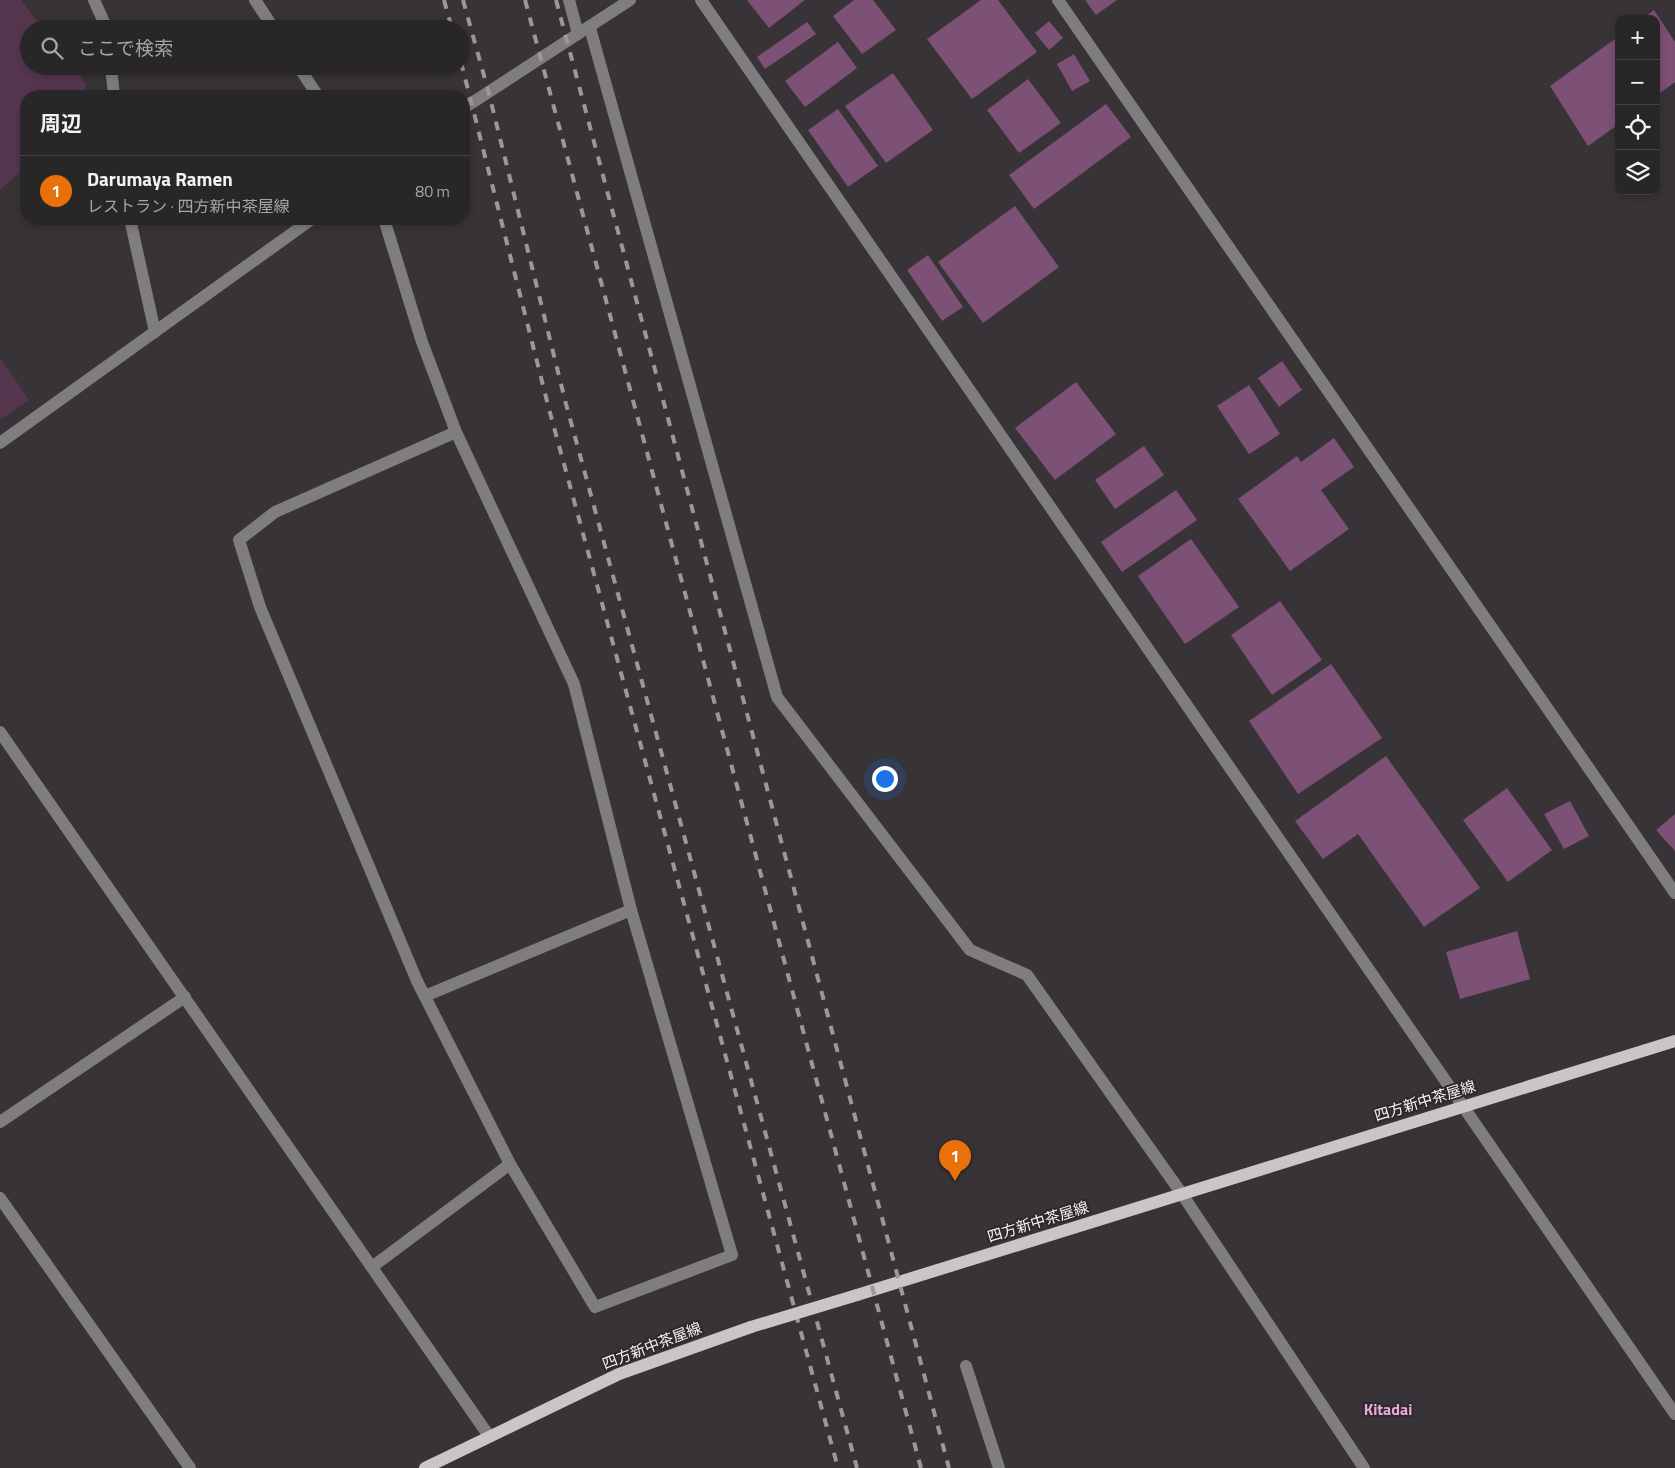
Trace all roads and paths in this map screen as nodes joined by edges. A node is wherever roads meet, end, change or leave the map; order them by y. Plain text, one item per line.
1 (94, 0) edge
2 (255, 0) edge
3 (569, 0) edge
4 (630, 0) edge
5 (701, 0) edge
6 (1058, 0) edge
7 (103, 20) edge
8 (268, 20) edge
9 (590, 28) junction
10 (578, 34) junction
11 (111, 75) edge
12 (304, 75) edge
13 (113, 90) edge
14 (314, 90) edge
15 (470, 104) edge
16 (131, 225) edge
17 (304, 225) edge
18 (386, 225) edge
19 (155, 332) junction
20 (456, 432) junction
21 (0, 443) edge
22 (0, 732) edge
23 (1675, 893) edge
24 (631, 910) junction
25 (425, 996) junction
26 (185, 997) junction
27 (1675, 1042) edge
28 (1462, 1106) junction
29 (0, 1122) edge
30 (510, 1164) junction
31 (1182, 1194) junction
32 (0, 1198) edge
33 (372, 1268) junction
34 (966, 1366) dead end
35 (1675, 1414) edge
36 (489, 1436) junction
37 (190, 1468) edge
38 (425, 1468) edge
39 (999, 1468) edge
40 (1364, 1468) edge

1 - 7 street
2 - 8 street
3 - 10 street
4 - 9 street
5 - 28 street
6 - 23 street
9 - 10 street
9 - 31 street
10 - 15 street
11 - 13 street
12 - 14 street
16 - 19 street
17 - 19 street
18 - 20 street
19 - 21 street
20 - 24 street
20 - 25 street
22 - 26 street
24 - 25 street
24 - 30 street
25 - 30 street
26 - 29 street
26 - 33 street
27 - 28 main road, 四方新中茶屋線
28 - 31 main road, 四方新中茶屋線
28 - 35 street
30 - 33 street
31 - 36 main road, 四方新中茶屋線, bridge
31 - 40 street
32 - 37 street
33 - 36 street
34 - 39 street
36 - 38 main road, 四方新中茶屋線

